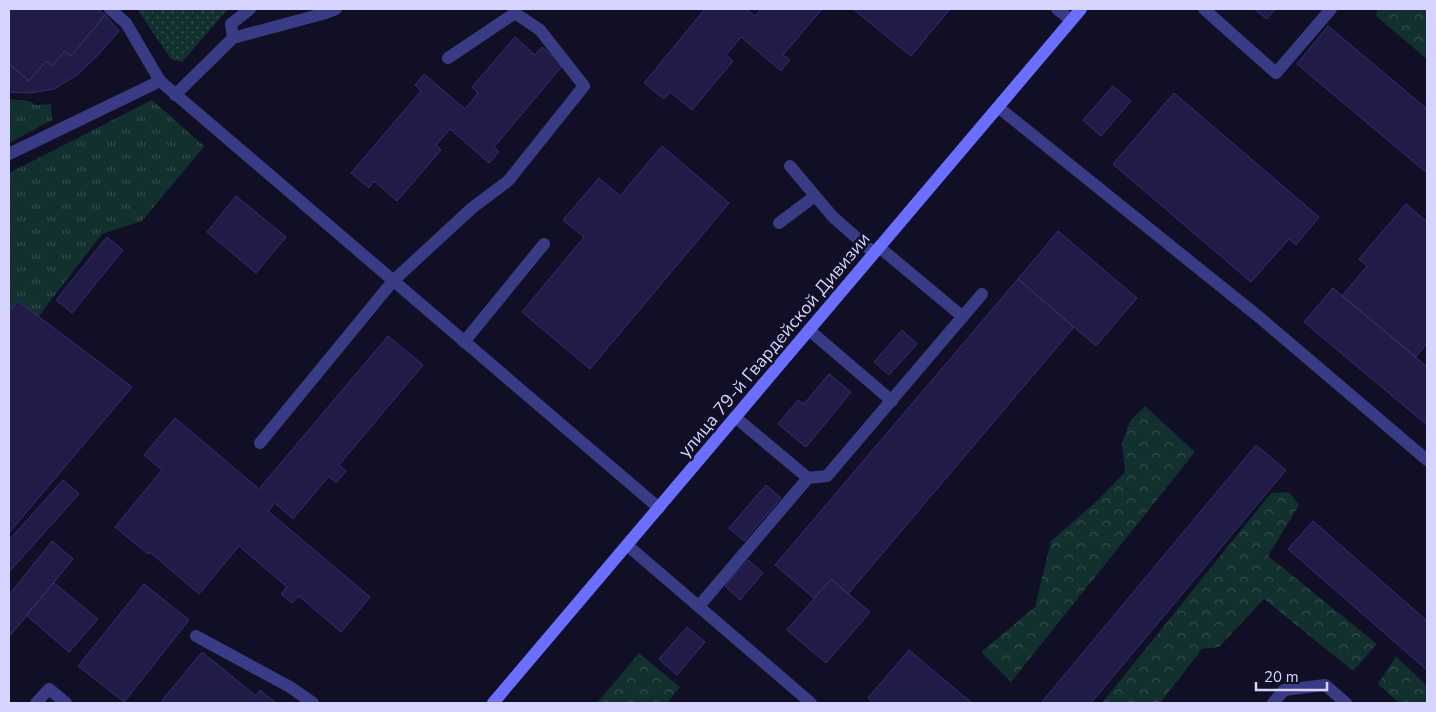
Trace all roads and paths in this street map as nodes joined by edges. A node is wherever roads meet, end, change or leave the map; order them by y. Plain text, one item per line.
1 (110, 9) edge
2 (250, 9) edge
3 (336, 9) edge
4 (1057, 9) edge
5 (1081, 9) edge
6 (1204, 9) edge
7 (1331, 9) edge
8 (513, 11) edge
9 (1071, 20) junction
10 (233, 38) junction
11 (448, 58) dead end
12 (160, 81) junction
13 (175, 95) junction
14 (998, 107) junction
15 (9, 154) edge
16 (790, 166) dead end
17 (815, 196) junction
18 (779, 223) dead end
19 (544, 244) dead end
20 (877, 250) junction
21 (393, 282) junction
22 (982, 294) dead end
23 (963, 317) junction
24 (809, 330) junction
25 (464, 342) junction
26 (892, 401) junction
27 (735, 417) junction
28 (260, 443) dead end
29 (1427, 460) edge
30 (808, 478) junction
31 (658, 508) junction
32 (627, 545) junction
33 (699, 606) junction
34 (196, 636) dead end
35 (36, 703) edge
36 (66, 703) edge
37 (313, 703) edge
38 (493, 703) edge
39 (811, 703) edge
40 (1273, 703) edge
41 (1346, 703) edge

1 - 12 street
2 - 10 street
3 - 10 street
4 - 9 street
5 - 9 main road, улица 79-й Гвардейской Дивизии
6 - 7 street
8 - 11 street
8 - 21 street
9 - 14 main road, улица 79-й Гвардейской Дивизии
10 - 13 street
12 - 13 street
12 - 15 street
13 - 21 street
14 - 20 main road, улица 79-й Гвардейской Дивизии
14 - 29 street
16 - 17 street
17 - 18 street
17 - 20 street
19 - 25 street
20 - 23 street
20 - 24 main road, улица 79-й Гвардейской Дивизии
21 - 25 street
21 - 28 street
22 - 23 street
23 - 26 street
24 - 26 street
24 - 27 main road, улица 79-й Гвардейской Дивизии
25 - 31 street
26 - 30 street
27 - 30 street
27 - 31 main road, улица 79-й Гвардейской Дивизии
30 - 33 street
31 - 32 main road, улица 79-й Гвардейской Дивизии
32 - 33 street
32 - 38 main road, улица 79-й Гвардейской Дивизии
33 - 39 street
34 - 37 street
35 - 36 street
40 - 41 street

